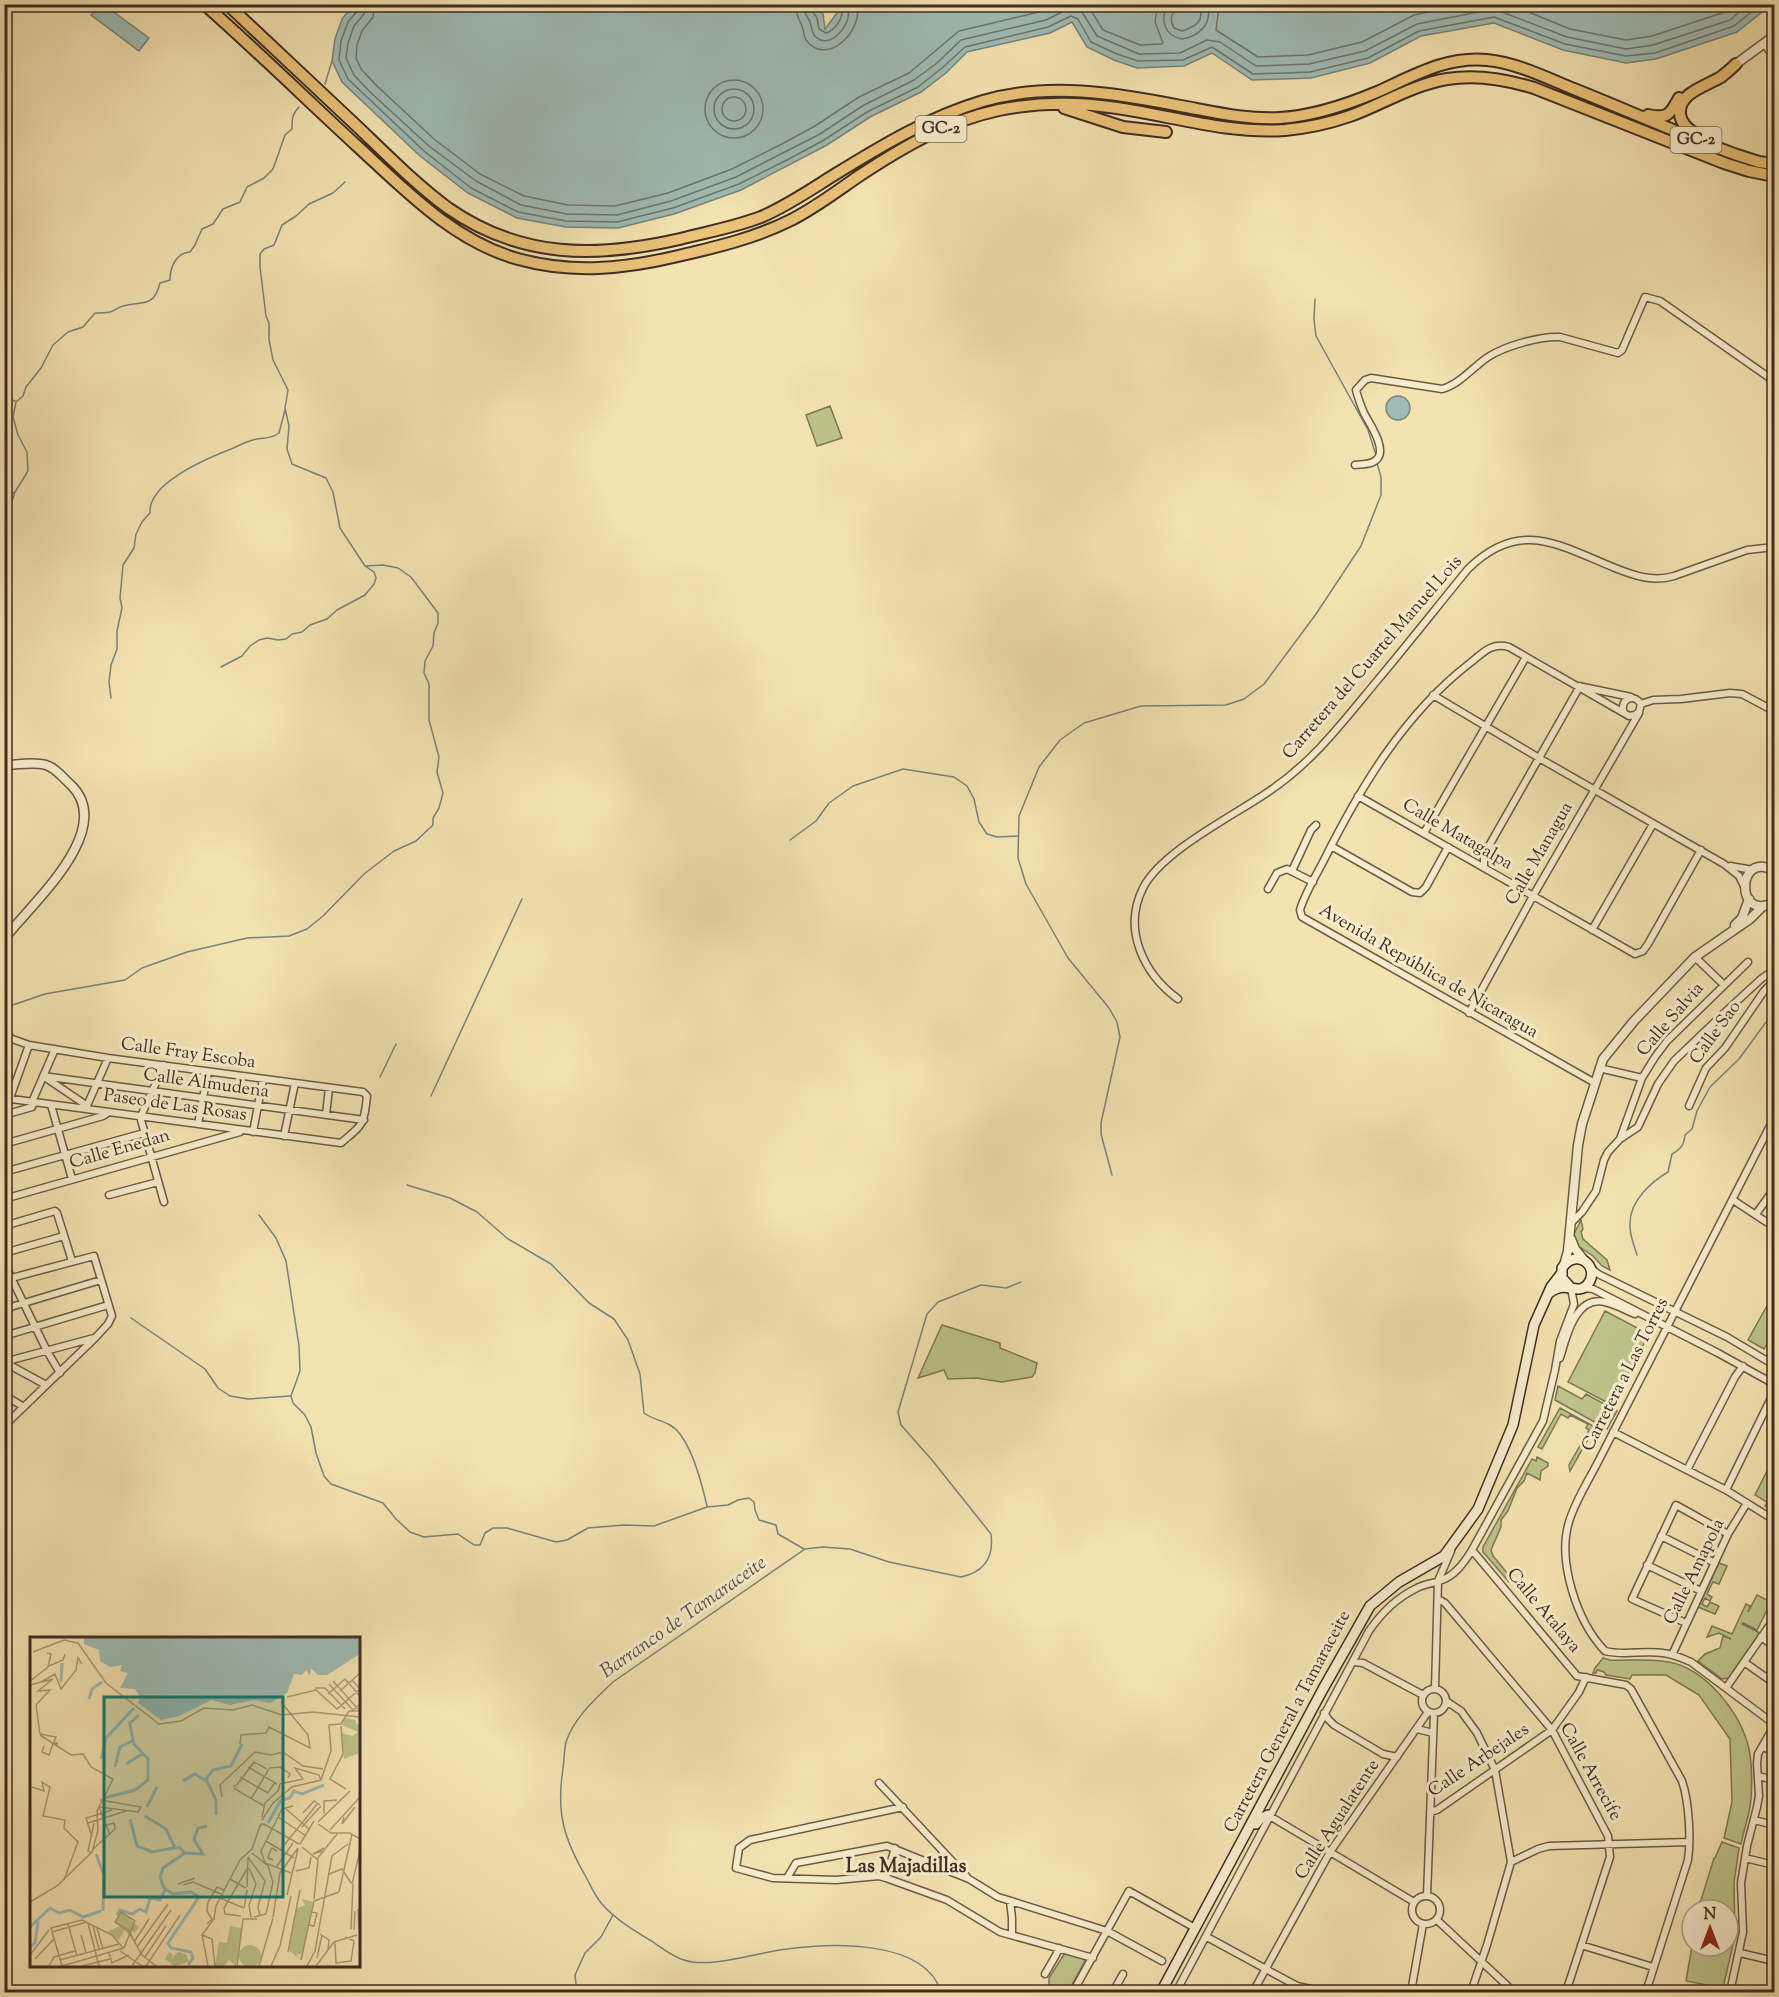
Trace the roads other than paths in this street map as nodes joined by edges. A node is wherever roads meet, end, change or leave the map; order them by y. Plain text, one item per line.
1 (204, 4) edge
2 (227, 4) edge
3 (1774, 36) edge
4 (1764, 43) junction
5 (1774, 58) edge
6 (1736, 64) junction
7 (1444, 79) junction
8 (1016, 88) dead end
9 (1126, 95) junction
10 (975, 97) dead end
11 (1028, 106) junction
12 (1620, 108) junction
13 (1356, 122) dead end
14 (1166, 132) dead end
15 (858, 160) junction
16 (1774, 162) edge
17 (1774, 176) edge
18 (1774, 381) edge
19 (1355, 465) dead end
20 (1774, 547) edge
21 (1526, 657) junction
22 (1581, 687) junction
23 (1433, 695) junction
24 (1632, 697) junction
25 (1641, 704) junction
26 (1774, 711) edge
27 (1624, 712) junction
28 (1639, 712) junction
29 (1485, 727) junction
30 (1539, 758) junction
31 (4, 765) edge
32 (1594, 789) junction
33 (1358, 796) junction
34 (1653, 824) junction
35 (1316, 825) dead end
36 (1424, 833) junction
37 (1331, 846) junction
38 (1448, 847) junction
39 (1701, 850) junction
40 (1724, 864) junction
41 (1484, 868) junction
42 (1753, 870) junction
43 (1292, 871) junction
44 (1774, 871) edge
45 (1313, 882) junction
46 (1744, 886) junction
47 (1268, 889) dead end
48 (1533, 896) junction
49 (1749, 899) junction
50 (1774, 902) edge
51 (1764, 906) junction
52 (1592, 930) junction
53 (1730, 932) junction
54 (4, 939) edge
55 (1695, 957) junction
56 (1748, 962) dead end
57 (1774, 970) edge
58 (1774, 981) edge
59 (1724, 984) junction
60 (1178, 999) dead end
61 (1469, 1013) junction
62 (7, 1037) edge
63 (29, 1045) junction
64 (54, 1049) junction
65 (4, 1052) edge
66 (108, 1058) junction
67 (164, 1065) junction
68 (1599, 1068) junction
69 (208, 1072) junction
70 (43, 1076) junction
71 (1642, 1078) junction
72 (263, 1079) junction
73 (295, 1083) junction
74 (1594, 1083) junction
75 (96, 1084) junction
76 (329, 1088) junction
77 (153, 1092) junction
78 (7, 1098) edge
79 (202, 1098) junction
80 (33, 1102) junction
81 (51, 1105) junction
82 (258, 1106) junction
83 (1689, 1106) dead end
84 (86, 1108) junction
85 (289, 1110) junction
86 (109, 1112) junction
87 (4, 1115) edge
88 (326, 1115) junction
89 (141, 1116) junction
90 (1773, 1118) edge
91 (364, 1120) junction
92 (198, 1124) junction
93 (58, 1128) junction
94 (243, 1131) junction
95 (253, 1132) junction
96 (144, 1133) junction
97 (284, 1136) junction
98 (1620, 1139) junction
99 (4, 1144) edge
100 (65, 1155) junction
101 (151, 1157) junction
102 (4, 1172) edge
103 (72, 1179) junction
104 (158, 1182) junction
105 (1774, 1189) edge
106 (109, 1195) dead end
107 (4, 1199) edge
108 (1733, 1200) junction
109 (164, 1202) dead end
110 (1756, 1214) junction
111 (1570, 1224) junction
112 (4, 1226) edge
113 (1774, 1227) edge
114 (64, 1236) junction
115 (4, 1253) edge
116 (72, 1261) junction
117 (4, 1263) edge
118 (1587, 1264) junction
119 (1563, 1269) junction
120 (8, 1279) edge
121 (101, 1280) junction
122 (1571, 1288) junction
123 (1583, 1288) junction
124 (1546, 1297) junction
125 (23, 1303) junction
126 (108, 1305) junction
127 (4, 1309) edge
128 (1675, 1311) junction
129 (1649, 1317) junction
130 (34, 1326) junction
131 (1667, 1326) junction
132 (4, 1336) edge
133 (95, 1338) junction
134 (47, 1351) junction
135 (4, 1362) edge
136 (1774, 1365) edge
137 (1743, 1366) junction
138 (1555, 1370) junction
139 (60, 1372) junction
140 (1774, 1384) edge
141 (46, 1385) junction
142 (1774, 1392) edge
143 (4, 1395) edge
144 (24, 1407) junction
145 (5, 1426) edge
146 (1613, 1432) junction
147 (1687, 1470) junction
148 (1726, 1490) junction
149 (1747, 1503) junction
150 (1774, 1508) edge
151 (1772, 1518) edge
152 (1728, 1534) junction
153 (1661, 1536) junction
154 (1452, 1545) junction
155 (1472, 1550) junction
156 (1714, 1563) junction
157 (1647, 1565) junction
158 (1438, 1581) junction
159 (1701, 1591) junction
160 (1438, 1599) junction
161 (1774, 1619) edge
162 (1686, 1623) junction
163 (1761, 1637) junction
164 (1774, 1646) edge
165 (1672, 1655) junction
166 (1353, 1662) junction
167 (1744, 1662) junction
168 (1586, 1677) junction
169 (1774, 1683) edge
170 (1726, 1688) junction
171 (1435, 1689) junction
172 (1423, 1695) junction
173 (1446, 1701) junction
174 (1324, 1713) junction
175 (1431, 1713) junction
176 (1774, 1725) edge
177 (1417, 1729) junction
178 (1552, 1730) junction
179 (1433, 1733) junction
180 (1762, 1747) junction
181 (1774, 1751) edge
182 (1397, 1757) junction
183 (1495, 1770) junction
184 (1758, 1776) junction
185 (1774, 1780) edge
186 (879, 1783) dead end
187 (903, 1807) junction
188 (1430, 1812) junction
189 (1266, 1814) junction
190 (1754, 1820) junction
191 (1774, 1825) edge
192 (1689, 1842) junction
193 (1610, 1844) junction
194 (896, 1848) junction
195 (1330, 1852) junction
196 (1745, 1858) junction
197 (1511, 1862) junction
198 (1774, 1864) edge
199 (787, 1878) junction
200 (886, 1878) junction
201 (969, 1879) junction
202 (1427, 1896) junction
203 (1010, 1901) junction
204 (1414, 1902) junction
205 (1437, 1920) junction
206 (1423, 1924) junction
207 (1195, 1928) junction
208 (1107, 1931) junction
209 (1012, 1935) junction
210 (1207, 1937) junction
211 (1581, 1945) junction
212 (1059, 1948) junction
213 (1740, 1953) joint
214 (1093, 1958) junction
215 (1739, 1958) edge
216 (1162, 1961) dead end
217 (1481, 1961) junction
218 (1774, 1961) edge
219 (1653, 1967) junction
220 (1265, 1969) junction
221 (1045, 1974) dead end
222 (1122, 1974) dead end
223 (1073, 1992) edge
224 (1113, 1992) edge
225 (1161, 1992) edge
226 (1176, 1992) edge
227 (1253, 1992) edge
228 (1324, 1992) edge
229 (1411, 1992) edge
230 (1470, 1992) edge
231 (1514, 1992) edge
232 (1566, 1992) edge
233 (1646, 1992) edge
234 (1730, 1992) edge

1 - 11 highway, GC-2
2 - 15 highway, GC-2
3 - 4 street
4 - 5 street
4 - 6 street
6 - 12 highway
6 - 16 highway
7 - 11 highway, GC-2
7 - 13 highway
7 - 17 highway, GC-2
8 - 9 highway
9 - 12 highway, GC-2
9 - 15 highway, GC-2
10 - 15 highway
11 - 14 highway
12 - 16 highway, GC-2
18 - 19 street
20 - 60 street, Carretera del Cuartel Manuel Lois
21 - 22 street
21 - 23 street
21 - 29 street
22 - 24 street
22 - 27 street
22 - 30 street
23 - 29 street
23 - 33 street
24 - 25 street
24 - 27 street
25 - 26 street
25 - 28 street
27 - 28 street
28 - 32 street, Calle Managua
29 - 30 street
29 - 36 street
30 - 32 street
30 - 41 street
31 - 54 street
32 - 34 street
32 - 48 street, Calle Managua
33 - 36 street, Calle Matagalpa
33 - 37 street
34 - 39 street
34 - 52 street
35 - 43 street
36 - 38 street, Calle Matagalpa
37 - 38 street
37 - 45 street
38 - 41 street, Calle Matagalpa
39 - 40 street
39 - 52 street, Calle Matagalpa
40 - 42 street
40 - 46 street
41 - 48 street, Calle Matagalpa
42 - 44 street
42 - 46 street
43 - 45 street, Avenida República de Nicaragua
43 - 47 street
45 - 61 street, Avenida República de Nicaragua
46 - 49 street
48 - 52 street, Calle Matagalpa
48 - 61 street, Calle Managua
49 - 51 street
49 - 53 street
50 - 51 street
51 - 53 street
53 - 55 street
55 - 59 street, Calle Salvia
55 - 68 street
56 - 59 street, Calle Salvia
57 - 98 street
58 - 83 street, Calle Sao
59 - 71 street, Calle Salvia
61 - 74 street, Avenida República de Nicaragua
62 - 63 street, Calle Fray Escoba
62 - 65 street
63 - 64 street, Calle Fray Escoba
63 - 78 street
64 - 66 street, Calle Fray Escoba
64 - 70 street
66 - 67 street, Calle Fray Escoba
66 - 75 street
67 - 69 street, Calle Fray Escoba
67 - 77 street
68 - 71 street, Calle Salvia
68 - 74 street
69 - 72 street, Calle Fray Escoba
69 - 79 street
70 - 75 street, Calle Almudena
70 - 80 street
70 - 84 street
71 - 98 street, Calle Salvia
72 - 73 street, Calle Fray Escoba
72 - 82 street
73 - 76 street, Calle Fray Escoba
73 - 85 street
74 - 111 street
75 - 77 street, Calle Almudena
75 - 84 street
76 - 88 street
76 - 91 street, Calle Fray Escoba
77 - 79 street, Calle Almudena
77 - 89 street
78 - 80 street, Paseo de Las Rosas
79 - 82 street, Calle Almudena
79 - 92 street
80 - 81 street, Paseo de Las Rosas
80 - 87 street
81 - 84 street, Paseo de Las Rosas
81 - 93 street
82 - 85 street, Calle Almudena
82 - 95 street
84 - 86 street, Paseo de Las Rosas
85 - 88 street, Calle Almudena
85 - 97 street
86 - 89 street, Paseo de Las Rosas
86 - 93 street
88 - 91 street, Calle Almudena
89 - 92 street, Paseo de Las Rosas
89 - 96 street
90 - 108 street, Carretera a Las Torres
91 - 97 street, Paseo de Las Rosas
92 - 94 street, Paseo de Las Rosas
93 - 99 street
93 - 100 street
94 - 95 street, Paseo de Las Rosas
94 - 101 street, Calle Enedan
95 - 97 street, Paseo de Las Rosas
96 - 100 street
96 - 101 street
98 - 111 street
100 - 102 street
100 - 103 street
101 - 103 street, Calle Enedan
101 - 104 street
103 - 107 street, Calle Enedan
104 - 106 street
104 - 109 street
105 - 110 street
108 - 110 street
108 - 128 street, Carretera a Las Torres
110 - 113 street
111 - 118 street
111 - 119 street
112 - 114 street
114 - 115 street
114 - 116 street
116 - 120 street
116 - 121 street
117 - 120 street
118 - 119 main road
118 - 123 main road
118 - 128 street
119 - 122 main road
119 - 124 main road, Carretera General a Tamaraceite
120 - 125 street
121 - 125 street
121 - 126 street
122 - 123 main road
122 - 124 main road
122 - 138 street
123 - 129 street
124 - 154 main road, Carretera General a Tamaraceite
125 - 127 street
125 - 130 street
126 - 130 street
126 - 133 street
128 - 131 street, Carretera a Las Torres
128 - 136 street
129 - 131 street
129 - 138 street
130 - 132 street
130 - 134 street
131 - 137 street
131 - 146 street, Carretera a Las Torres
133 - 134 street
133 - 139 street
134 - 135 street
134 - 139 street
135 - 141 street
137 - 140 street
137 - 147 street
138 - 155 street
139 - 141 street
141 - 144 street
142 - 148 street
143 - 144 street
144 - 145 street
146 - 147 street
146 - 165 street, Carretera a Las Torres
147 - 148 street
148 - 149 street
149 - 151 street
149 - 152 street, Calle Amapola
150 - 151 street
152 - 153 street
152 - 156 street, Calle Amapola
153 - 156 street
153 - 157 street
154 - 158 street
154 - 189 main road, Carretera General a Tamaraceite
155 - 158 street
155 - 168 street, Calle Atalaya
156 - 159 street, Calle Amapola
157 - 159 street
157 - 162 street
158 - 160 street
158 - 166 street
159 - 162 street, Calle Amapola
160 - 171 street
160 - 178 street, Calle Arrecife
161 - 163 street
162 - 165 street, Calle Amapola
163 - 164 street
163 - 167 street
165 - 170 street
166 - 172 street
166 - 174 street
167 - 169 street
167 - 170 street
168 - 178 street, Calle Arbejales
168 - 192 street, Calle Atalaya
170 - 176 street
171 - 172 street
171 - 173 street
172 - 175 street
173 - 175 street
173 - 183 street
174 - 182 street
174 - 189 street
175 - 177 street, Calle Agualatente
175 - 179 street
176 - 180 street
177 - 179 street
177 - 182 street, Calle Agualatente
178 - 183 street, Calle Arbejales
178 - 193 street, Calle Arrecife
179 - 188 street
180 - 181 street
180 - 184 street
182 - 195 street, Calle Agualatente
183 - 188 street, Calle Arbejales
183 - 197 street
184 - 185 street
184 - 190 street
186 - 187 street
187 - 199 street
187 - 201 street
188 - 202 street
189 - 195 street
189 - 207 main road, Carretera General a Tamaraceite
189 - 210 street
190 - 191 street
190 - 196 street
192 - 193 street
192 - 219 street, Calle Atalaya
193 - 197 street
193 - 211 street, Calle Arrecife
194 - 199 street
194 - 200 street
194 - 201 street
195 - 204 street
195 - 220 street, Calle Agualatente
196 - 198 street
196 - 213 street
197 - 217 street
199 - 200 street
200 - 209 street
201 - 203 street
202 - 204 street
202 - 205 street
203 - 208 street
203 - 209 street
204 - 206 street
205 - 206 street
205 - 217 street
206 - 229 street
207 - 208 street
207 - 225 main road, Carretera General a Tamaraceite
208 - 214 street
208 - 216 street
209 - 212 street
210 - 220 street
210 - 226 street
211 - 219 street
211 - 232 street, Calle Arrecife
212 - 214 street
212 - 221 street
213 - 218 street
214 - 223 street
215 - 234 street
217 - 230 street
217 - 231 street
219 - 233 street, Calle Atalaya
220 - 227 street, Calle Agualatente
220 - 228 street
222 - 224 street

